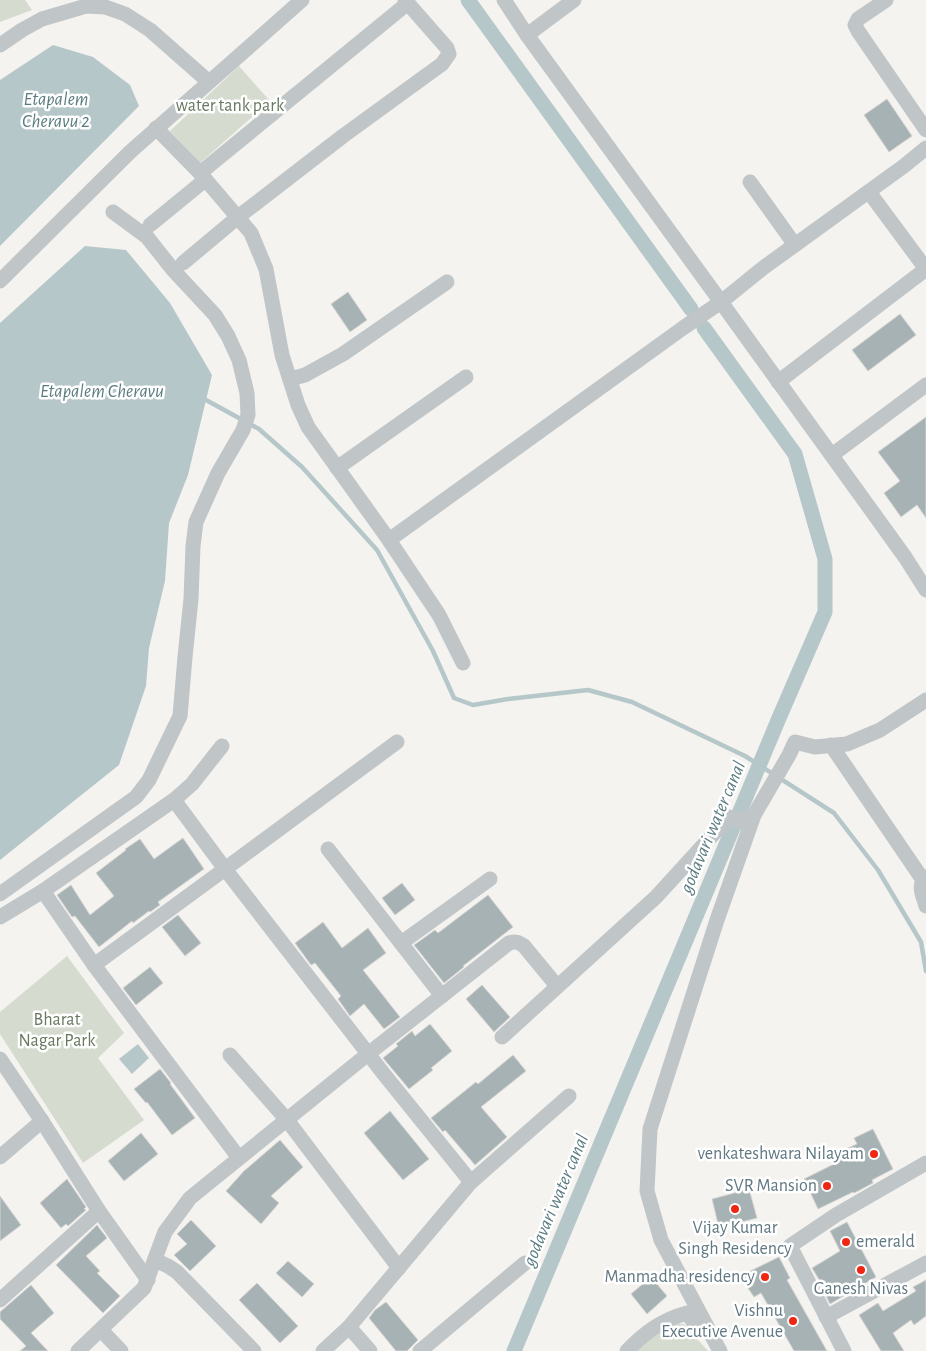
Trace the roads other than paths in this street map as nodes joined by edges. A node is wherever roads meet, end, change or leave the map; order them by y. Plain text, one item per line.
1 (302, 0) edge
2 (504, 0) edge
3 (574, 0) edge
4 (886, 0) edge
5 (406, 1) edge
6 (527, 35) junction
7 (0, 45) edge
8 (209, 82) junction
9 (156, 128) junction
10 (926, 130) edge
11 (926, 148) edge
12 (203, 177) junction
13 (750, 182) dead end
14 (868, 192) junction
15 (113, 212) dead end
16 (238, 217) junction
17 (150, 225) dead end
18 (795, 245) junction
19 (183, 263) dead end
20 (926, 269) edge
21 (0, 281) edge
22 (447, 282) dead end
23 (720, 302) junction
24 (466, 377) dead end
25 (290, 379) junction
26 (778, 382) junction
27 (926, 385) edge
28 (832, 455) junction
29 (337, 468) junction
30 (389, 540) junction
31 (926, 590) edge
32 (463, 664) dead end
33 (926, 700) edge
34 (397, 742) dead end
35 (831, 745) junction
36 (222, 746) dead end
37 (174, 800) junction
38 (742, 818) junction
39 (328, 848) dead end
40 (225, 869) junction
41 (490, 879) dead end
42 (924, 879) edge
43 (43, 891) junction
44 (0, 894) edge
45 (926, 906) edge
46 (0, 918) edge
47 (401, 943) junction
48 (94, 965) junction
49 (557, 986) junction
50 (442, 996) junction
51 (502, 1037) dead end
52 (368, 1054) junction
53 (230, 1055) dead end
54 (0, 1058) edge
55 (569, 1096) dead end
56 (287, 1120) junction
57 (42, 1121) junction
58 (0, 1157) edge
59 (239, 1158) junction
60 (926, 1164) edge
61 (471, 1182) junction
62 (98, 1211) junction
63 (155, 1260) junction
64 (524, 1263) dead end
65 (926, 1263) edge
66 (398, 1268) junction
67 (148, 1280) junction
68 (0, 1300) edge
69 (826, 1317) junction
70 (349, 1327) junction
71 (101, 1330) junction
72 (78, 1351) edge
73 (121, 1351) edge
74 (254, 1351) edge
75 (323, 1351) edge
76 (370, 1351) edge
77 (420, 1351) edge
78 (627, 1351) edge
79 (713, 1351) edge
80 (720, 1351) edge
81 (844, 1351) edge

1 - 8 street
2 - 6 street
3 - 6 street
4 - 10 street
5 - 12 street
5 - 16 street
6 - 23 street
7 - 8 street
8 - 9 street
9 - 12 street
9 - 21 street
11 - 14 street
12 - 16 street
12 - 17 street
13 - 18 street
14 - 18 street
14 - 20 street
15 - 44 street
16 - 19 street
16 - 25 street
18 - 23 street
20 - 26 street
22 - 25 street
23 - 26 street
23 - 30 street
24 - 29 street
25 - 29 street
26 - 28 street
27 - 28 street
28 - 31 street
29 - 30 street
30 - 32 street
33 - 35 street
34 - 40 street
35 - 38 street
35 - 42 street
36 - 37 street
37 - 40 street
37 - 43 street
38 - 49 street
38 - 80 street
39 - 47 street
40 - 48 street
40 - 52 street
41 - 47 street
42 - 45 street
43 - 46 street
43 - 48 street
47 - 50 street
48 - 59 street
49 - 50 street
49 - 51 street
50 - 52 street
52 - 56 street
52 - 61 street
53 - 56 street
54 - 57 street
55 - 61 street
56 - 59 street
56 - 66 street
57 - 58 street
57 - 62 street
59 - 63 street
60 - 69 street
61 - 66 street
62 - 67 street
62 - 68 street
63 - 67 street
63 - 74 street
64 - 77 street
65 - 69 street
66 - 70 street
67 - 71 street
69 - 81 street
70 - 75 street
70 - 76 street
71 - 72 street
71 - 73 street
78 - 79 street

